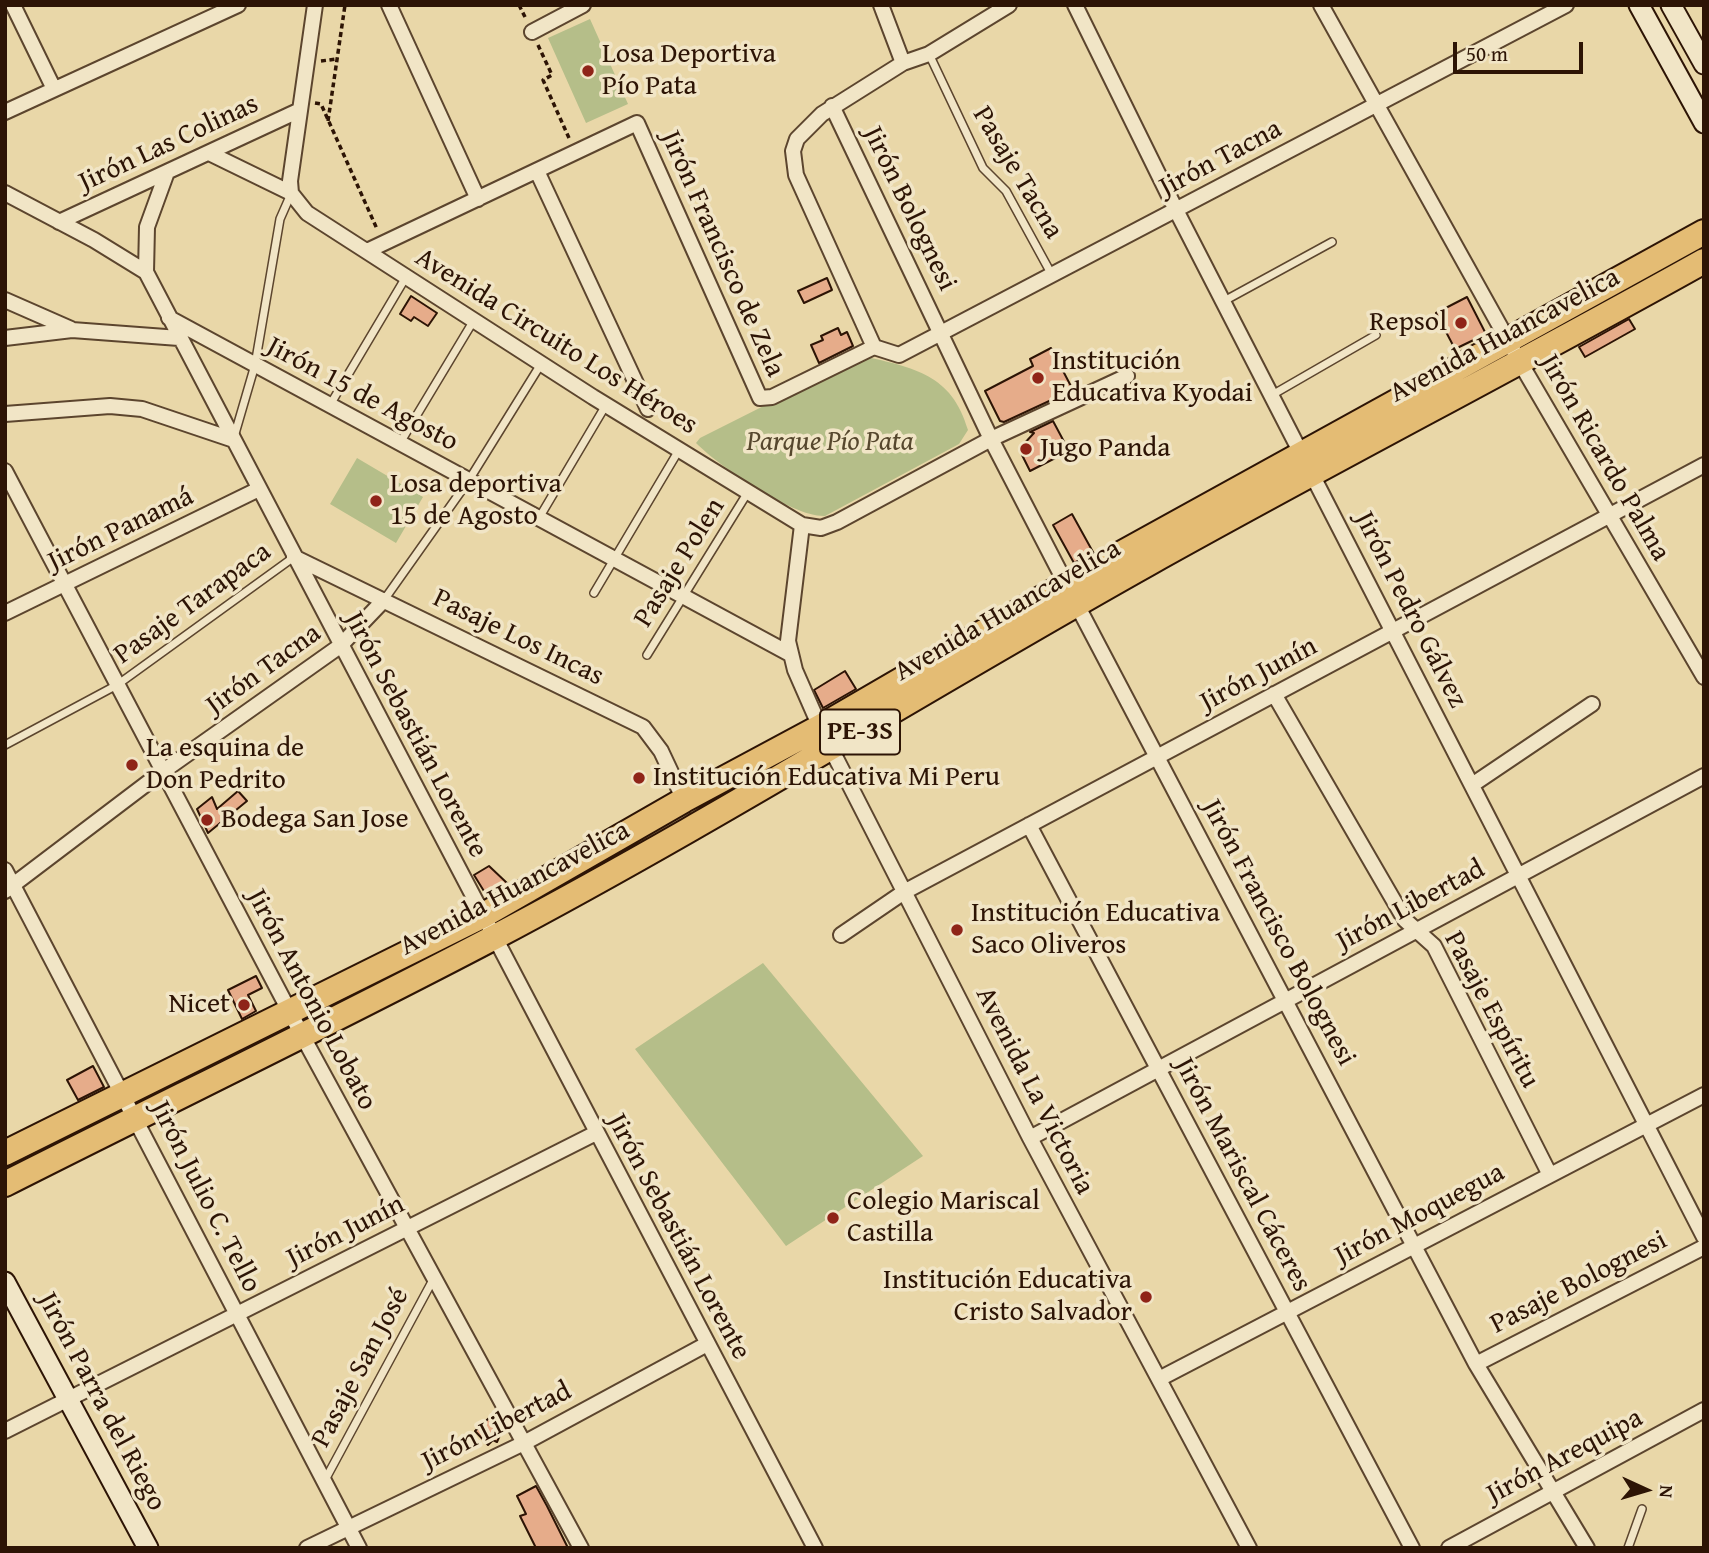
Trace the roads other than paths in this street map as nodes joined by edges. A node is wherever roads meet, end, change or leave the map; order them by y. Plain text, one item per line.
1 (13, 5) edge
2 (238, 5) edge
3 (315, 5) edge
4 (389, 5) edge
5 (583, 5) edge
6 (881, 5) edge
7 (1009, 5) edge
8 (1074, 5) edge
9 (1321, 5) edge
10 (1639, 5) edge
11 (1671, 5) edge
12 (1558, 7) edge
13 (532, 32) road end
14 (929, 54) junction
15 (904, 63) junction
16 (1704, 64) edge
17 (54, 89) junction
18 (1376, 105) junction
19 (305, 106) junction
20 (832, 106) junction
21 (5, 112) edge
22 (1704, 123) edge
23 (209, 153) junction
24 (537, 171) junction
25 (167, 172) junction
26 (5, 193) edge
27 (291, 193) junction
28 (478, 199) junction
29 (1176, 210) junction
30 (59, 222) junction
31 (1704, 232) edge
32 (1332, 242) dead end
33 (367, 251) junction
34 (1704, 261) edge
35 (146, 272) junction
36 (1052, 275) junction
37 (407, 277) junction
38 (5, 300) edge
39 (1224, 301) junction
40 (169, 318) junction
41 (474, 320) junction
42 (72, 330) junction
43 (942, 333) junction
44 (1376, 335) dead end
45 (5, 338) edge
46 (180, 338) junction
47 (1509, 342) junction
48 (874, 347) junction
49 (541, 364) junction
50 (1521, 364) junction
51 (255, 365) junction
52 (1127, 376) dead end
53 (1272, 395) junction
54 (330, 405) junction
55 (606, 405) junction
56 (648, 409) dead end
57 (5, 414) edge
58 (991, 439) junction
59 (234, 440) junction
60 (400, 443) junction
61 (679, 450) junction
62 (1308, 463) junction
63 (1704, 465) edge
64 (5, 471) edge
65 (469, 480) junction
66 (258, 489) junction
67 (748, 492) junction
68 (1609, 516) junction
69 (539, 518) junction
70 (802, 526) junction
71 (294, 557) junction
72 (614, 559) junction
73 (65, 586) junction
74 (594, 593) dead end
75 (1072, 594) junction
76 (683, 597) junction
77 (384, 600) junction
78 (5, 613) edge
79 (1393, 631) junction
80 (340, 646) junction
81 (790, 654) junction
82 (648, 655) dead end
83 (1704, 677) edge
84 (117, 685) junction
85 (1274, 694) junction
86 (1592, 704) dead end
87 (826, 738) junction
88 (5, 745) edge
89 (1157, 757) junction
90 (162, 772) junction
91 (1704, 776) edge
92 (1472, 785) junction
93 (684, 800) junction
94 (1029, 825) junction
95 (5, 870) edge
96 (1519, 876) junction
97 (10, 889) edge
98 (904, 892) junction
99 (482, 916) junction
100 (1418, 930) junction
101 (841, 934) dead end
102 (493, 938) junction
103 (1286, 1001) junction
104 (290, 1011) junction
105 (302, 1035) junction
106 (1158, 1070) junction
107 (124, 1093) junction
108 (1704, 1095) edge
109 (137, 1118) junction
110 (1646, 1125) junction
111 (596, 1133) junction
112 (1030, 1138) junction
113 (5, 1153) edge
114 (1550, 1175) junction
115 (5, 1184) edge
116 (407, 1228) junction
117 (1704, 1237) edge
118 (1414, 1246) junction
119 (1704, 1247) edge
120 (434, 1277) junction
121 (5, 1282) edge
122 (1287, 1312) junction
123 (238, 1313) junction
124 (707, 1344) junction
125 (1476, 1364) junction
126 (1159, 1379) junction
127 (68, 1399) junction
128 (1704, 1410) edge
129 (5, 1431) edge
130 (524, 1443) junction
131 (325, 1480) junction
132 (1555, 1491) junction
133 (1642, 1509) dead end
134 (348, 1528) junction
135 (148, 1548) edge
136 (307, 1548) edge
137 (359, 1548) edge
138 (581, 1548) edge
139 (815, 1548) edge
140 (1249, 1548) edge
141 (1412, 1548) edge
142 (1449, 1548) edge
143 (1587, 1548) edge
144 (1628, 1548) edge

1 - 17 street
2 - 17 street
3 - 19 street
4 - 28 street
5 - 13 street
6 - 15 street
7 - 14 street
8 - 29 street, Jirón Pedro Gálvez
9 - 18 street, Jirón Ricardo Palma
10 - 22 street
11 - 16 street
12 - 18 street, Jirón Tacna
14 - 15 street
14 - 36 lane, Pasaje Tacna
15 - 20 street
17 - 21 street
18 - 29 street, Jirón Tacna
18 - 47 street, Jirón Ricardo Palma
19 - 23 street, Jirón Las Colinas
19 - 27 street
20 - 43 street, Jirón Bolognesi
20 - 48 street
23 - 25 street, Jirón Las Colinas
23 - 27 street
24 - 28 street
24 - 48 street, Jirón Francisco de Zela
24 - 56 street
25 - 30 street, Jirón Las Colinas
25 - 35 street
26 - 30 street
27 - 33 street, Avenida Circuito Los Héroes
27 - 51 lane
28 - 33 street
29 - 36 street, Jirón Tacna
29 - 39 street, Jirón Pedro Gálvez
30 - 35 street
31 - 47 highway, Avenida Huancavelica / PE-3S
32 - 39 lane
33 - 37 street, Avenida Circuito Los Héroes
34 - 50 highway, Avenida Huancavelica / PE-3S
35 - 40 street, Jirón Sebastián Lorente
36 - 43 street, Jirón Tacna
37 - 41 street, Avenida Circuito Los Héroes
37 - 54 lane
38 - 42 street
39 - 53 street, Jirón Pedro Gálvez
40 - 46 street, Jirón Sebastián Lorente
40 - 51 street, Jirón 15 de Agosto
41 - 49 street, Avenida Circuito Los Héroes
41 - 60 lane
42 - 45 street
42 - 46 street
43 - 48 street, Jirón Tacna
43 - 58 street, Jirón Francisco Bolognesi
44 - 53 lane
46 - 59 street, Jirón Sebastián Lorente
47 - 50 street, Jirón Ricardo Palma
47 - 62 highway, Avenida Huancavelica / PE-3S
49 - 55 street, Avenida Circuito Los Héroes
49 - 65 lane, Jirón Tacna
50 - 62 highway, Avenida Huancavelica / PE-3S
50 - 68 street, Jirón Ricardo Palma
51 - 54 street, Jirón 15 de Agosto
51 - 59 lane
52 - 58 street
53 - 62 street, Jirón Pedro Gálvez
54 - 60 street, Jirón 15 de Agosto
55 - 61 street, Avenida Circuito Los Héroes
55 - 69 lane
57 - 59 street
58 - 70 street
58 - 75 street, Jirón Francisco Bolognesi
59 - 66 street, Jirón Sebastián Lorente
60 - 65 street, Jirón 15 de Agosto
61 - 67 street, Avenida Circuito Los Héroes
61 - 72 lane
62 - 75 highway, Avenida Huancavelica / PE-3S
62 - 79 street, Jirón Pedro Gálvez
63 - 68 street, Jirón Junín
64 - 73 street, Jirón Antonio Lobato
65 - 69 street, Jirón 15 de Agosto
65 - 77 lane, Jirón Tacna
66 - 71 street, Jirón Sebastián Lorente
66 - 73 street, Jirón Panamá
67 - 70 street, Avenida Circuito Los Héroes
67 - 76 lane, Pasaje Polen
68 - 79 street, Jirón Junín
68 - 83 street, Jirón Ricardo Palma
69 - 72 street, Jirón 15 de Agosto
70 - 81 street, Avenida La Victoria
71 - 77 street, Pasaje Los Incas
71 - 80 street, Jirón Sebastián Lorente
71 - 84 lane, Pasaje Tarapaca
72 - 74 lane
72 - 76 street, Jirón 15 de Agosto
73 - 78 street, Jirón Panamá
73 - 84 street, Jirón Antonio Lobato
75 - 87 highway, Avenida Huancavelica / PE-3S
75 - 89 street, Jirón Francisco Bolognesi
76 - 81 street, Jirón 15 de Agosto
76 - 82 lane, Pasaje Polen
77 - 80 street, Jirón Tacna
77 - 93 street, Pasaje Los Incas
79 - 85 street, Jirón Junín
79 - 92 street, Jirón Pedro Gálvez
80 - 90 street, Jirón Tacna
80 - 99 street, Jirón Sebastián Lorente
81 - 87 street, Avenida La Victoria
84 - 88 lane, Pasaje Tarapaca
84 - 90 street, Jirón Antonio Lobato
85 - 89 street, Jirón Junín
85 - 100 street, Pasaje Espíritu
86 - 92 street
87 - 93 highway, Avenida Huancavelica / PE-3S
87 - 98 street, Avenida La Victoria
87 - 102 highway, Avenida Huancavelica / PE-3S
89 - 94 street, Jirón Junín
89 - 103 street, Jirón Francisco Bolognesi
90 - 97 street, Jirón Tacna
90 - 104 street, Jirón Antonio Lobato
91 - 96 street, Jirón Libertad
92 - 96 street, Jirón Pedro Gálvez
93 - 99 highway, Avenida Huancavelica / PE-3S
94 - 98 street, Jirón Junín
94 - 106 street, Jirón Mariscal Cáceres
95 - 97 street, Jirón Julio C. Tello
96 - 100 street, Jirón Libertad
96 - 110 street, Jirón Pedro Gálvez
97 - 107 street, Jirón Julio C. Tello
98 - 101 street, Jirón Junín
98 - 112 street, Avenida La Victoria
99 - 102 street, Jirón Sebastián Lorente
99 - 104 highway, Avenida Huancavelica / PE-3S
100 - 103 street, Jirón Libertad
100 - 114 street, Pasaje Espíritu
102 - 105 highway, Avenida Huancavelica / PE-3S
102 - 111 street, Jirón Sebastián Lorente
103 - 106 street, Jirón Libertad
103 - 118 street, Jirón Francisco Bolognesi
104 - 105 street, Jirón Antonio Lobato
104 - 107 highway, Avenida Huancavelica / PE-3S
105 - 109 highway, Avenida Huancavelica / PE-3S
105 - 116 street, Jirón Antonio Lobato
106 - 112 street, Jirón Libertad
106 - 122 street, Jirón Mariscal Cáceres
107 - 109 street, Jirón Julio C. Tello
107 - 113 highway, Avenida Huancavelica / PE-3S
108 - 110 street, Jirón Moquegua
109 - 115 highway, Avenida Huancavelica / PE-3S
109 - 123 street, Jirón Julio C. Tello
110 - 114 street, Jirón Moquegua
110 - 117 street, Jirón Pedro Gálvez
111 - 116 street, Jirón Junín
111 - 124 street, Jirón Sebastián Lorente
112 - 126 street, Avenida La Victoria
114 - 118 street, Jirón Moquegua
116 - 120 street, Jirón Antonio Lobato
116 - 123 street, Jirón Junín
118 - 122 street, Jirón Moquegua
118 - 125 street, Jirón Francisco Bolognesi
119 - 125 street, Pasaje Bolognesi
120 - 130 street, Jirón Antonio Lobato
120 - 131 lane, Pasaje San José
121 - 127 street, Jirón Parra del Riego
122 - 126 street, Jirón Moquegua
122 - 141 street, Jirón Mariscal Cáceres
123 - 127 street, Jirón Junín
123 - 131 street, Jirón Julio C. Tello
124 - 130 street, Jirón Libertad
124 - 139 street, Jirón Sebastián Lorente
125 - 132 street, Jirón Francisco Bolognesi
126 - 140 street, Avenida La Victoria
127 - 129 street, Jirón Junín
127 - 135 street, Jirón Parra del Riego
128 - 132 street, Jirón Arequipa
130 - 134 street, Jirón Libertad
130 - 138 street, Jirón Antonio Lobato
131 - 134 street, Jirón Julio C. Tello
132 - 142 street, Jirón Arequipa
132 - 143 street, Jirón Francisco Bolognesi
133 - 144 lane
134 - 136 street, Jirón Libertad
134 - 137 street, Jirón Julio C. Tello

